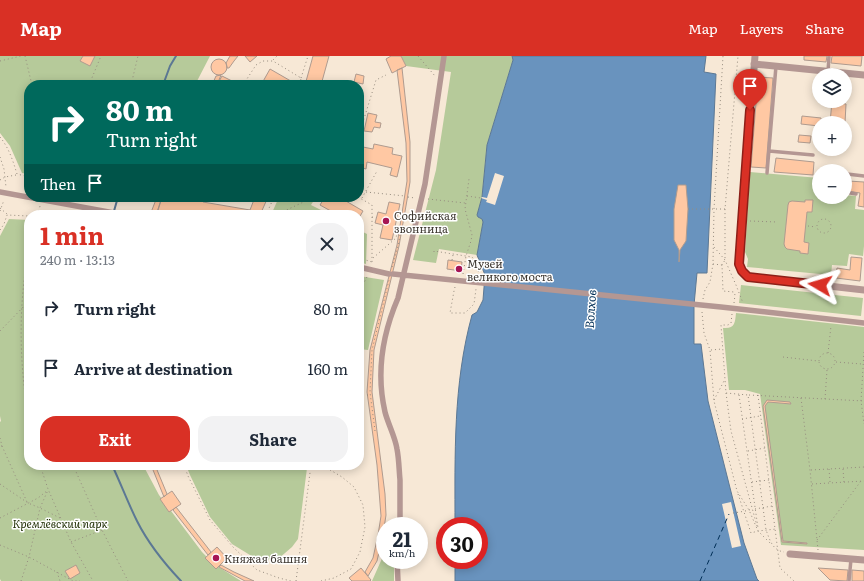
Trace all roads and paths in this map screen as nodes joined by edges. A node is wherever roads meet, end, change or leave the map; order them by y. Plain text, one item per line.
1 (21, 56) edge
2 (25, 56) edge
3 (101, 56) edge
4 (138, 56) edge
5 (277, 56) edge
6 (308, 56) edge
7 (418, 56) edge
8 (444, 56) edge
9 (723, 56) edge
10 (738, 56) edge
11 (755, 56) edge
12 (830, 56) edge
13 (0, 60) edge
14 (273, 61) junction
15 (754, 64) junction
16 (776, 66) junction
17 (828, 68) edge
18 (812, 70) edge
19 (852, 74) edge
20 (386, 75) dead end
21 (864, 75) edge
22 (301, 78) joint
23 (31, 80) edge
24 (91, 80) edge
25 (132, 80) edge
26 (246, 80) edge
27 (440, 83) junction
28 (364, 118) edge
29 (0, 137) edge
30 (769, 151) junction
31 (812, 155) edge
32 (0, 157) edge
33 (377, 171) dead end
34 (767, 173) dead end
35 (17, 174) junction
36 (24, 176) edge
37 (864, 176) edge
38 (5, 177) junction
39 (469, 179) dead end
40 (0, 180) edge
41 (366, 192) junction
42 (3, 193) edge
43 (856, 194) dead end
44 (364, 195) edge
45 (405, 196) dead end
46 (466, 196) junction
47 (24, 197) edge
48 (422, 198) junction
49 (481, 198) dead end
50 (364, 199) edge
51 (54, 202) edge
52 (303, 202) edge
53 (465, 203) junction
54 (0, 209) edge
55 (688, 209) dead end
56 (714, 209) junction
57 (725, 209) junction
58 (100, 210) edge
59 (287, 210) edge
60 (7, 215) junction
61 (24, 216) edge
62 (371, 217) junction
63 (376, 218) dead end
64 (825, 219) joint
65 (742, 220) junction
66 (777, 222) dead end
67 (808, 226) dead end
68 (816, 227) dead end
69 (398, 229) dead end
70 (0, 230) edge
71 (714, 247) junction
72 (434, 252) dead end
73 (453, 254) junction
74 (466, 256) junction
75 (372, 258) junction
76 (364, 260) edge
77 (452, 260) dead end
78 (725, 260) junction
79 (713, 264) junction
80 (722, 265) junction
81 (364, 268) edge
82 (372, 270) junction
83 (463, 274) dead end
84 (404, 276) junction
85 (364, 282) edge
86 (864, 290) edge
87 (454, 291) dead end
88 (24, 293) edge
89 (734, 300) dead end
90 (703, 303) dead end
91 (24, 307) edge
92 (743, 309) junction
93 (22, 310) junction
94 (702, 310) dead end
95 (450, 313) dead end
96 (732, 316) dead end
97 (832, 319) junction
98 (864, 322) edge
99 (0, 331) edge
100 (722, 349) junction
101 (710, 350) junction
102 (864, 352) edge
103 (828, 353) junction
104 (864, 354) edge
105 (783, 357) dead end
106 (819, 361) junction
107 (835, 362) junction
108 (863, 364) edge
109 (827, 370) junction
110 (863, 376) edge
111 (725, 381) junction
112 (24, 389) edge
113 (726, 393) junction
114 (739, 394) junction
115 (364, 395) edge
116 (368, 395) dead end
117 (748, 395) junction
118 (758, 395) junction
119 (801, 398) junction
120 (825, 399) junction
121 (714, 401) junction
122 (861, 401) junction
123 (864, 401) edge
124 (761, 416) junction
125 (751, 418) junction
126 (742, 419) junction
127 (864, 424) edge
128 (0, 438) edge
129 (1, 446) edge
130 (765, 448) junction
131 (755, 449) junction
132 (747, 451) junction
133 (864, 466) edge
134 (843, 468) junction
135 (829, 469) junction
136 (42, 470) edge
137 (75, 470) edge
138 (186, 470) edge
139 (310, 470) edge
140 (330, 470) edge
141 (810, 470) junction
142 (769, 480) junction
143 (760, 481) junction
144 (861, 481) junction
145 (864, 481) edge
146 (751, 482) junction
147 (844, 482) junction
148 (830, 483) junction
149 (0, 484) edge
150 (812, 484) junction
151 (48, 489) junction
152 (738, 491) junction
153 (28, 503) junction
154 (773, 505) junction
155 (763, 507) junction
156 (40, 508) junction
157 (752, 509) junction
158 (755, 509) junction
159 (749, 510) junction
160 (744, 511) junction
161 (734, 513) dead end
162 (400, 517) edge
163 (0, 518) edge
164 (62, 519) junction
165 (776, 529) junction
166 (102, 530) junction
167 (766, 530) junction
168 (758, 531) junction
169 (817, 540) junction
170 (71, 542) junction
171 (770, 543) junction
172 (0, 545) edge
173 (778, 552) junction
174 (790, 554) dead end
175 (818, 556) junction
176 (29, 557) junction
177 (851, 559) junction
178 (864, 560) edge
179 (397, 569) edge
180 (57, 572) junction
181 (21, 581) edge
182 (60, 581) edge
183 (80, 581) edge
184 (92, 581) edge
185 (128, 581) edge
186 (291, 581) edge
187 (296, 581) edge
188 (321, 581) edge
189 (398, 581) edge
190 (794, 581) edge
191 (849, 581) edge

1 - 13 path
2 - 23 path
3 - 24 path
4 - 25 path
5 - 14 path
6 - 22 path
7 - 27 path
8 - 27 street
9 - 56 path
10 - 57 path
11 - 15 street
12 - 17 lane
14 - 22 path
14 - 26 path
15 - 16 street
15 - 65 street
16 - 18 street
16 - 30 lane
19 - 21 street
20 - 28 path
27 - 48 street
29 - 35 path
30 - 31 lane
30 - 34 lane
32 - 38 path
33 - 41 path
35 - 36 path
35 - 38 path
37 - 43 lane
38 - 40 path
38 - 42 path
39 - 46 path
41 - 44 path
41 - 45 path
42 - 47 street
42 - 54 path
46 - 49 path
46 - 53 path
48 - 53 path
48 - 84 street
50 - 62 path
51 - 58 street
52 - 59 path
53 - 74 path
54 - 60 path
55 - 56 path
56 - 57 path
56 - 71 path
57 - 78 path
60 - 61 path
60 - 70 path
62 - 63 path
62 - 75 path
64 - 64 path
65 - 66 path
65 - 86 street
67 - 68 path
69 - 75 path
71 - 78 path
71 - 79 path
72 - 73 path
73 - 74 path
73 - 77 path
74 - 83 path
75 - 76 path
78 - 80 path
78 - 92 path
79 - 80 path
79 - 90 path
80 - 89 path
81 - 82 street
82 - 84 street
82 - 85 path
84 - 92 street
84 - 162 street
87 - 95 path
88 - 93 path
91 - 93 path
92 - 97 street
93 - 99 path
93 - 112 path
94 - 101 path
96 - 100 path
97 - 98 street
97 - 103 path
100 - 101 path
100 - 111 path
101 - 121 path
102 - 104 path
103 - 106 path
103 - 107 path
104 - 108 path
105 - 106 path
106 - 109 path
107 - 108 path
107 - 109 path
108 - 110 path
109 - 120 path
110 - 122 path
111 - 113 path
111 - 121 path
113 - 114 path
113 - 157 path
114 - 117 path
114 - 126 path
115 - 116 path
117 - 118 path
117 - 125 path
118 - 119 path
118 - 124 path
119 - 120 path
119 - 141 path
120 - 122 path
121 - 152 path
122 - 123 path
122 - 127 path
124 - 125 path
124 - 130 path
125 - 126 path
125 - 131 path
126 - 132 path
128 - 129 path
129 - 153 path
130 - 131 path
130 - 142 path
131 - 132 path
131 - 143 path
132 - 146 path
133 - 134 path
134 - 135 path
134 - 147 path
135 - 141 path
135 - 148 path
136 - 151 path
137 - 166 path
138 - 186 path
139 - 187 path
140 - 188 path
141 - 150 path
142 - 143 path
142 - 154 path
143 - 146 path
143 - 155 path
144 - 145 path
144 - 147 path
144 - 169 path
146 - 158 path
147 - 148 path
148 - 150 path
149 - 153 path
150 - 169 path
151 - 153 path
151 - 156 path
151 - 164 path
152 - 159 path
152 - 160 path
153 - 156 path
153 - 163 path
154 - 155 path
154 - 165 path
155 - 158 path
155 - 167 path
156 - 164 path
156 - 176 path
157 - 158 path
157 - 159 path
157 - 168 path
158 - 168 path
159 - 160 path
159 - 168 path
160 - 161 path
160 - 168 path
164 - 170 path
165 - 167 path
165 - 173 path
166 - 170 path
166 - 185 path
167 - 168 path
167 - 171 path
168 - 171 path
169 - 175 path
170 - 184 path
171 - 173 path
172 - 176 path
173 - 190 path
174 - 175 street
175 - 177 street
176 - 180 path
176 - 181 path
177 - 178 street
177 - 191 lane
179 - 189 street
180 - 182 path
180 - 183 path

